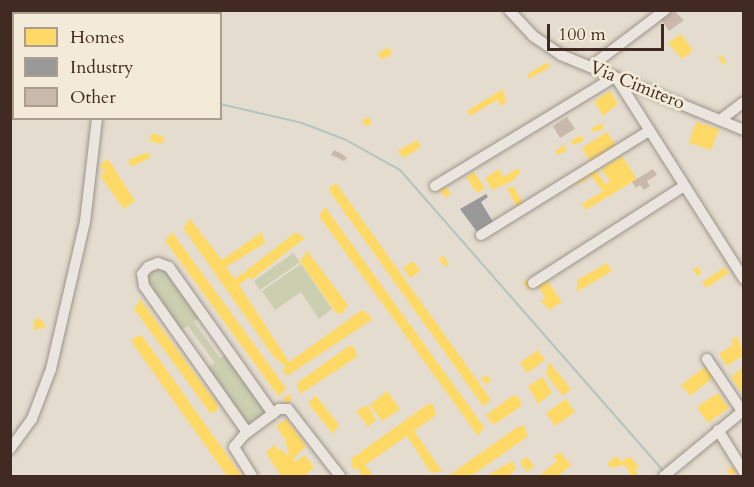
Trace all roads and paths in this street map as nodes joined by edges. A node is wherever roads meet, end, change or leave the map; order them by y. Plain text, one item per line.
1 (509, 10) edge
2 (665, 10) edge
3 (590, 67) junction
4 (615, 78) junction
5 (744, 102) edge
6 (98, 120) edge
7 (720, 120) junction
8 (744, 130) edge
9 (649, 131) junction
10 (435, 186) dead end
11 (684, 186) junction
12 (481, 235) dead end
13 (744, 279) edge
14 (533, 283) dead end
15 (707, 359) dead end
16 (743, 410) edge
17 (273, 414) junction
18 (718, 430) junction
19 (247, 432) junction
20 (10, 449) edge
21 (744, 472) edge
22 (665, 474) edge
23 (252, 477) edge
24 (340, 477) edge

1 - 3 street, Via Cimitero
2 - 3 street
3 - 4 street, Via Cimitero
4 - 7 street, Via Cimitero
4 - 9 street
4 - 10 street
5 - 7 street
6 - 20 street
7 - 8 street, Via Cimitero
9 - 11 street
9 - 12 street
11 - 13 street
11 - 14 street
15 - 16 street
16 - 18 street
17 - 19 street
17 - 19 street
17 - 24 street
18 - 21 street
18 - 22 street
19 - 23 street

